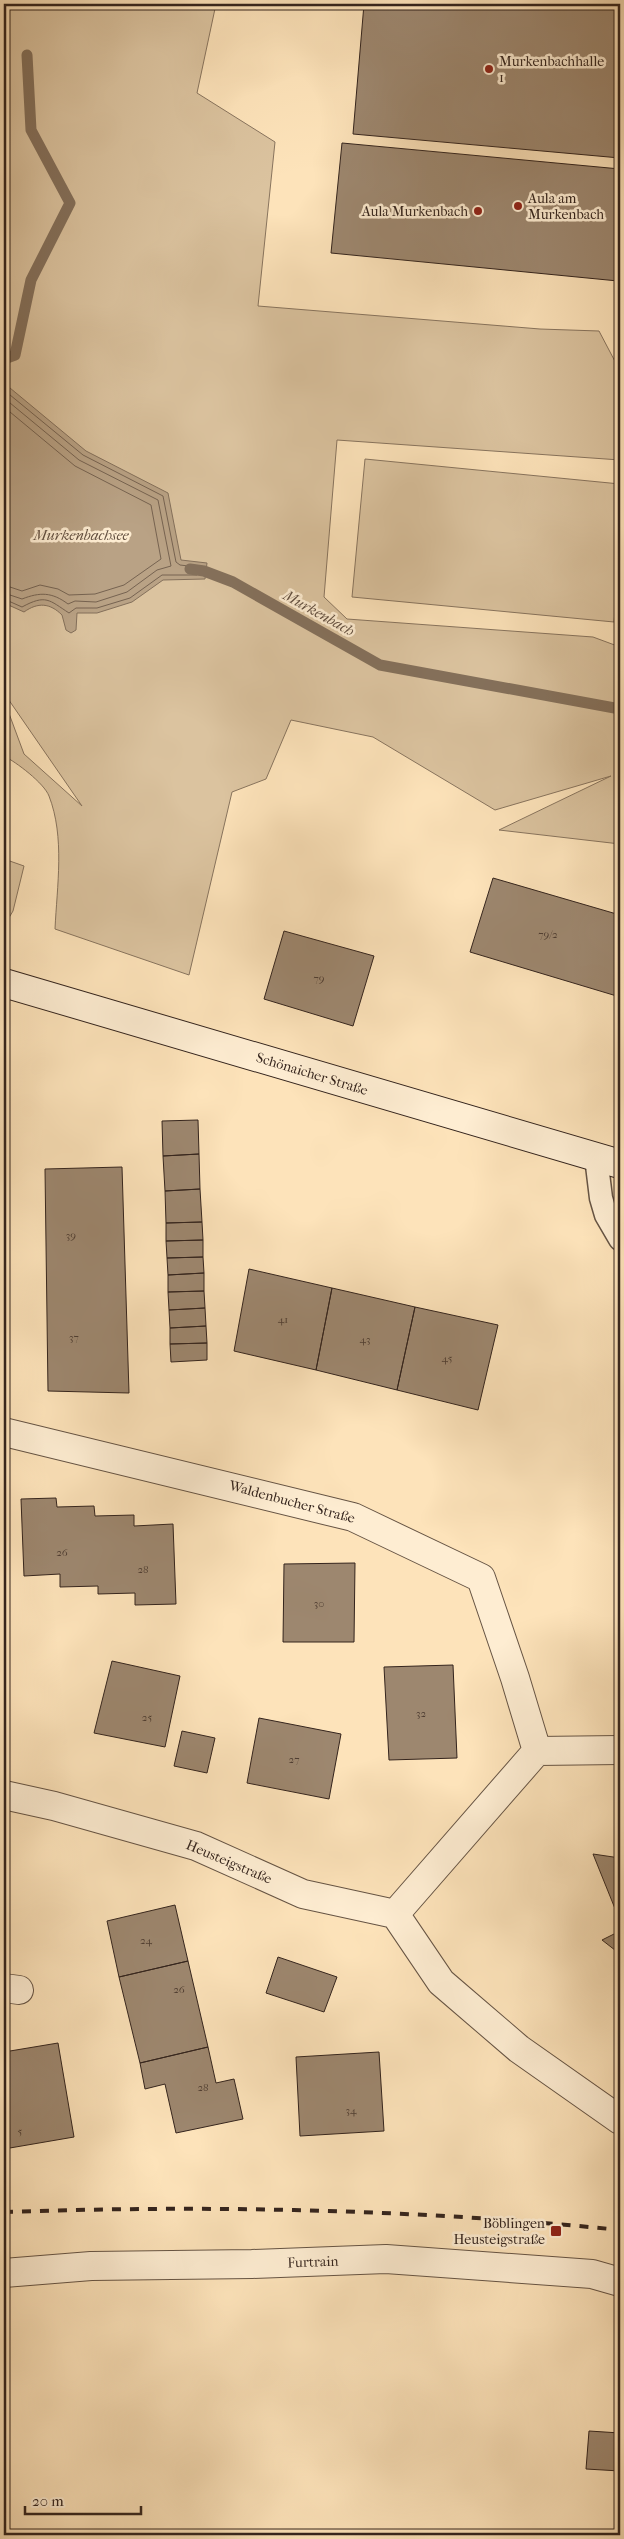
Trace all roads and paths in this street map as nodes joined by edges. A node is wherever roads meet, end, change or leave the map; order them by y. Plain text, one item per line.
1 (4, 983) edge
2 (608, 1160) edge
3 (620, 1239) edge
4 (4, 1432) edge
5 (620, 1750) edge
6 (537, 1751) junction
7 (4, 1795) edge
8 (395, 1914) junction
9 (620, 2120) edge
10 (4, 2273) edge
11 (620, 2282) edge

1 - 2 street, Schönaicher Straße
2 - 3 lane
4 - 6 street, Waldenbucher Straße
5 - 6 street
6 - 8 street
7 - 8 street, Heusteigstraße
8 - 9 street
10 - 11 street, Furtrain

